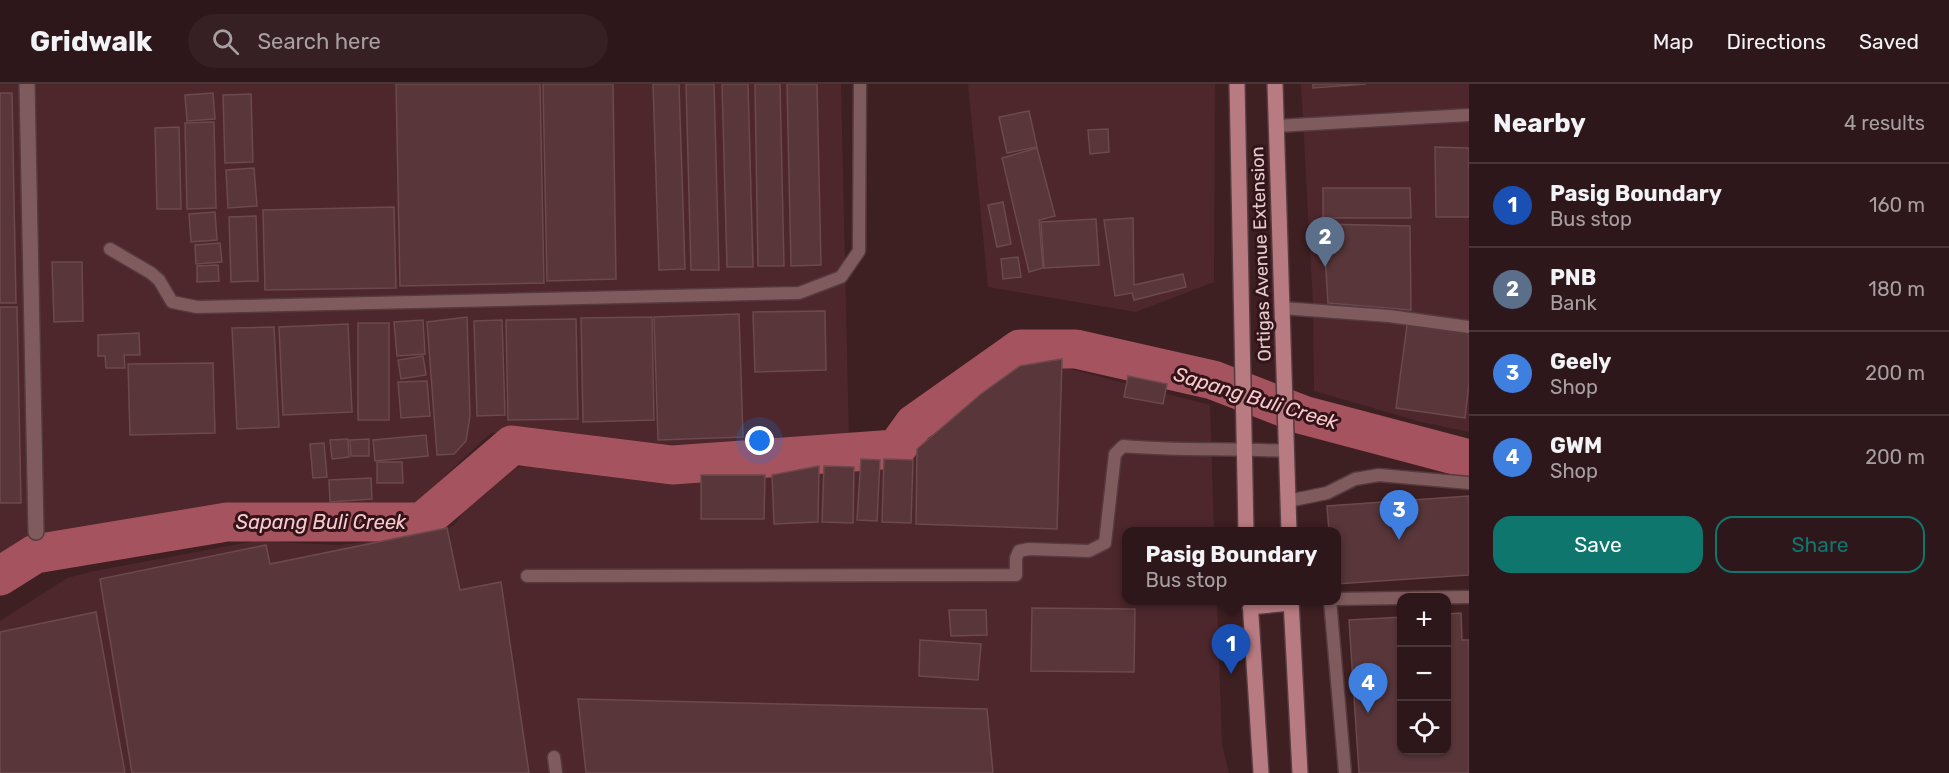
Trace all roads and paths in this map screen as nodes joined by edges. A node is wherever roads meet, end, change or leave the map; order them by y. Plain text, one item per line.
1 (27, 84) edge
2 (860, 84) edge
3 (1237, 84) edge
4 (1275, 84) edge
5 (1469, 115) edge
6 (1277, 126) junction
7 (110, 249) dead end
8 (1282, 308) junction
9 (1469, 327) edge
10 (1243, 448) junction
11 (1286, 451) junction
12 (1469, 483) edge
13 (1288, 501) junction
14 (1246, 527) edge
15 (1289, 527) edge
16 (36, 532) dead end
17 (527, 576) dead end
18 (1397, 597) edge
19 (1451, 597) edge
20 (1469, 597) edge
21 (1341, 599) edge
22 (1250, 605) edge
23 (1291, 605) edge
24 (1330, 605) edge
25 (554, 757) dead end
26 (556, 773) edge
27 (1261, 773) edge
28 (1300, 773) edge
29 (1345, 773) edge

1 - 16 street
2 - 7 lane
3 - 10 main road, Ortigas Avenue Extension
4 - 6 main road, Ortigas Avenue Extension
5 - 6 lane
6 - 8 main road, Ortigas Avenue Extension
8 - 9 lane
8 - 11 main road, Ortigas Avenue Extension
10 - 11 lane
10 - 14 main road, Ortigas Avenue Extension
10 - 17 lane
11 - 13 main road, Ortigas Avenue Extension
12 - 13 lane
13 - 15 main road, Ortigas Avenue Extension
18 - 21 lane
19 - 20 lane
22 - 27 main road
23 - 28 main road
24 - 29 lane
25 - 26 lane

